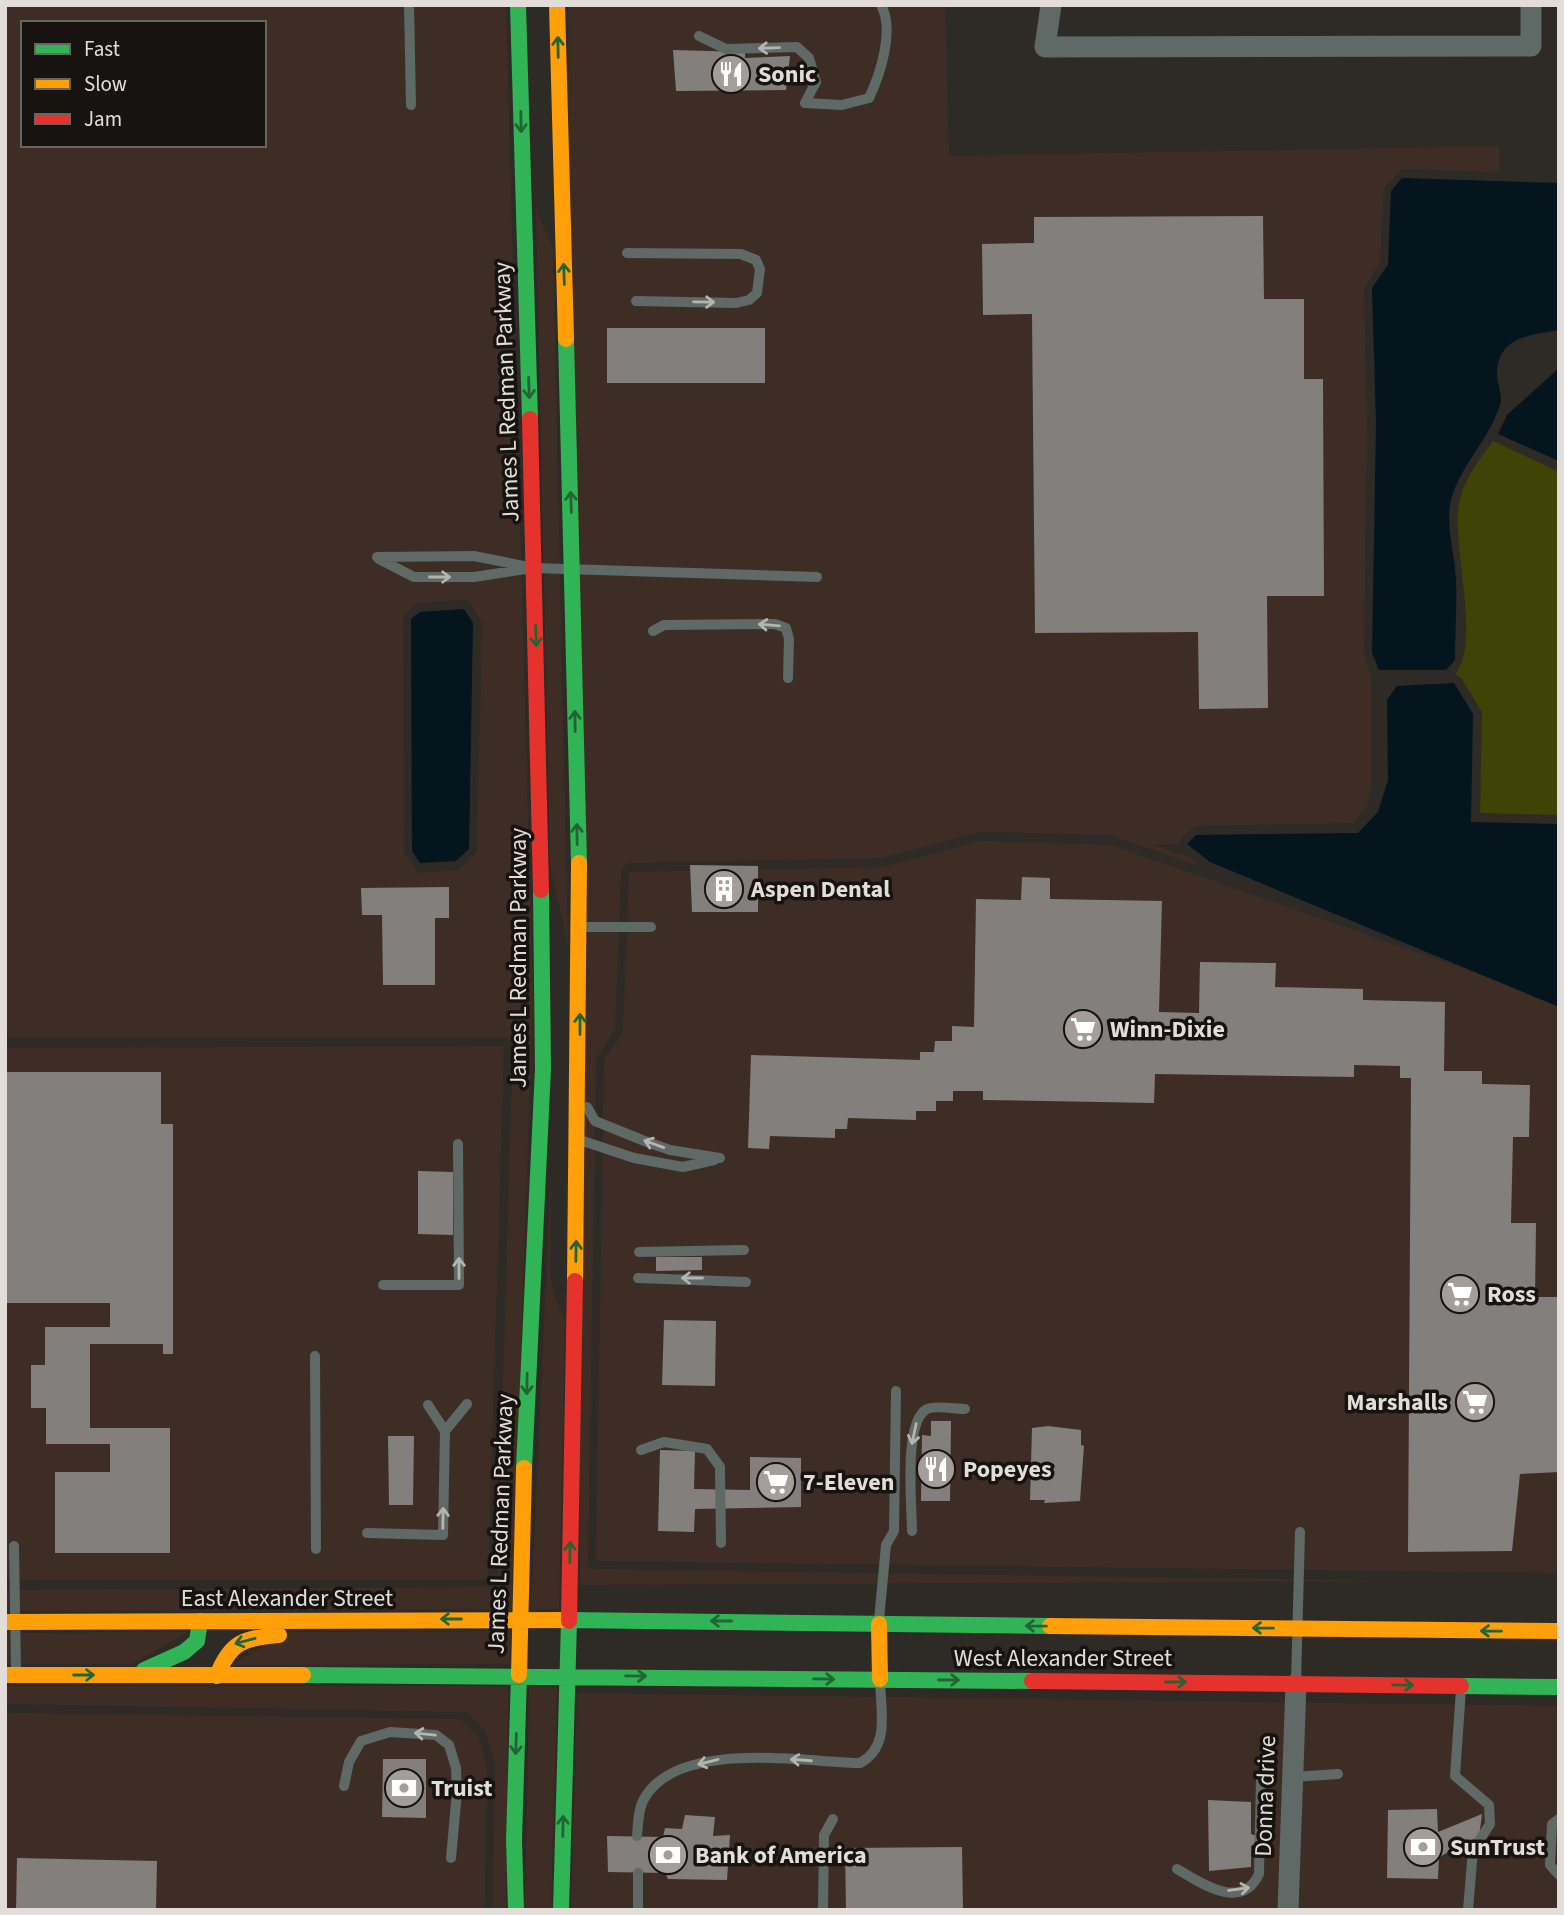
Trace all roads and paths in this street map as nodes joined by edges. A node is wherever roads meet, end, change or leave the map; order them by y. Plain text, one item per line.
1 (409, 5) edge
2 (518, 5) edge
3 (558, 5) edge
4 (881, 5) edge
5 (1051, 5) edge
6 (1531, 5) edge
7 (699, 36) dead end
8 (411, 105) dead end
9 (545, 204) dead end
10 (563, 246) junction
11 (627, 253) dead end
12 (636, 301) dead end
13 (534, 568) junction
14 (573, 570) junction
15 (817, 577) dead end
16 (653, 631) dead end
17 (788, 678) dead end
18 (540, 867) junction
19 (580, 927) junction
20 (651, 927) dead end
21 (579, 1093) junction
22 (540, 1128) junction
23 (578, 1139) junction
24 (458, 1144) dead end
25 (744, 1250) dead end
26 (639, 1252) dead end
27 (638, 1278) dead end
28 (746, 1282) dead end
29 (383, 1285) dead end
30 (575, 1317) junction
31 (315, 1356) dead end
32 (895, 1391) dead end
33 (467, 1404) dead end
34 (428, 1405) dead end
35 (965, 1409) dead end
36 (445, 1431) junction
37 (641, 1450) dead end
38 (912, 1531) dead end
39 (1300, 1532) dead end
40 (367, 1533) dead end
41 (720, 1544) dead end
42 (14, 1546) dead end
43 (316, 1549) dead end
44 (200, 1620) junction
45 (521, 1620) junction
46 (569, 1620) junction
47 (11, 1622) edge
48 (361, 1622) junction
49 (879, 1624) junction
50 (1296, 1628) junction
51 (1559, 1631) edge
52 (11, 1675) edge
53 (133, 1675) junction
54 (519, 1675) junction
55 (217, 1676) junction
56 (568, 1676) junction
57 (880, 1679) junction
58 (1559, 1679) edge
59 (1296, 1684) junction
60 (1461, 1686) junction
61 (1551, 1687) edge
62 (1338, 1774) dead end
63 (1261, 1777) dead end
64 (1292, 1777) junction
65 (344, 1786) dead end
66 (833, 1819) dead end
67 (1559, 1819) edge
68 (637, 1836) dead end
69 (451, 1858) dead end
70 (1177, 1869) dead end
71 (638, 1873) dead end
72 (1559, 1875) edge
73 (516, 1910) edge
74 (561, 1910) edge
75 (638, 1910) edge
76 (823, 1910) edge
77 (1288, 1910) edge
78 (1468, 1910) edge

1 - 8 lane
2 -> 13 main road, James L Redman Parkway
10 -> 3 main road
4 -> 7 lane
5 - 6 street
9 - 10 main road
14 -> 10 main road
12 -> 11 lane
13 -> 13 lane
13 - 14 lane
13 -> 18 main road, James L Redman Parkway
14 - 15 lane
19 -> 14 main road
17 -> 16 lane
18 - 22 main road, James L Redman Parkway
18 - 23 main road
19 - 20 lane
21 -> 19 main road
21 - 23 main road
23 -> 21 lane
22 - 30 main road
22 -> 45 main road, James L Redman Parkway
30 -> 23 main road
29 -> 24 lane
25 - 26 lane
28 -> 27 lane
46 -> 30 main road
31 - 43 lane
32 - 49 lane
33 - 36 lane
34 - 36 lane
35 -> 38 lane
40 -> 36 lane
37 - 41 lane
39 - 50 lane
42 - 47 lane
44 - 47 main road, East Alexander Street
44 - 48 main road, East Alexander Street
44 - 53 main road
45 - 46 main road, East Alexander Street
45 -> 48 main road, East Alexander Street
45 - 54 main road, James L Redman Parkway
49 -> 46 main road, West Alexander Street
46 - 56 main road
47 - 52 lane
48 -> 55 main road
50 -> 49 main road, West Alexander Street
49 - 57 main road
51 -> 50 main road, West Alexander Street
50 - 59 lane
52 -> 53 main road
53 - 55 main road
54 - 55 main road
54 - 56 main road
54 -> 73 main road, James L Redman Parkway
56 -> 57 main road, West Alexander Street
74 -> 56 main road
57 -> 59 main road, West Alexander Street
57 -> 68 lane
58 - 61 main road
59 -> 60 main road, West Alexander Street
59 - 64 street, Donna drive
60 - 61 main road, West Alexander Street
60 - 78 lane
62 - 64 lane
70 -> 63 lane
64 - 77 street, Donna drive
69 -> 65 lane
66 - 76 lane
67 - 72 lane
71 - 75 lane

